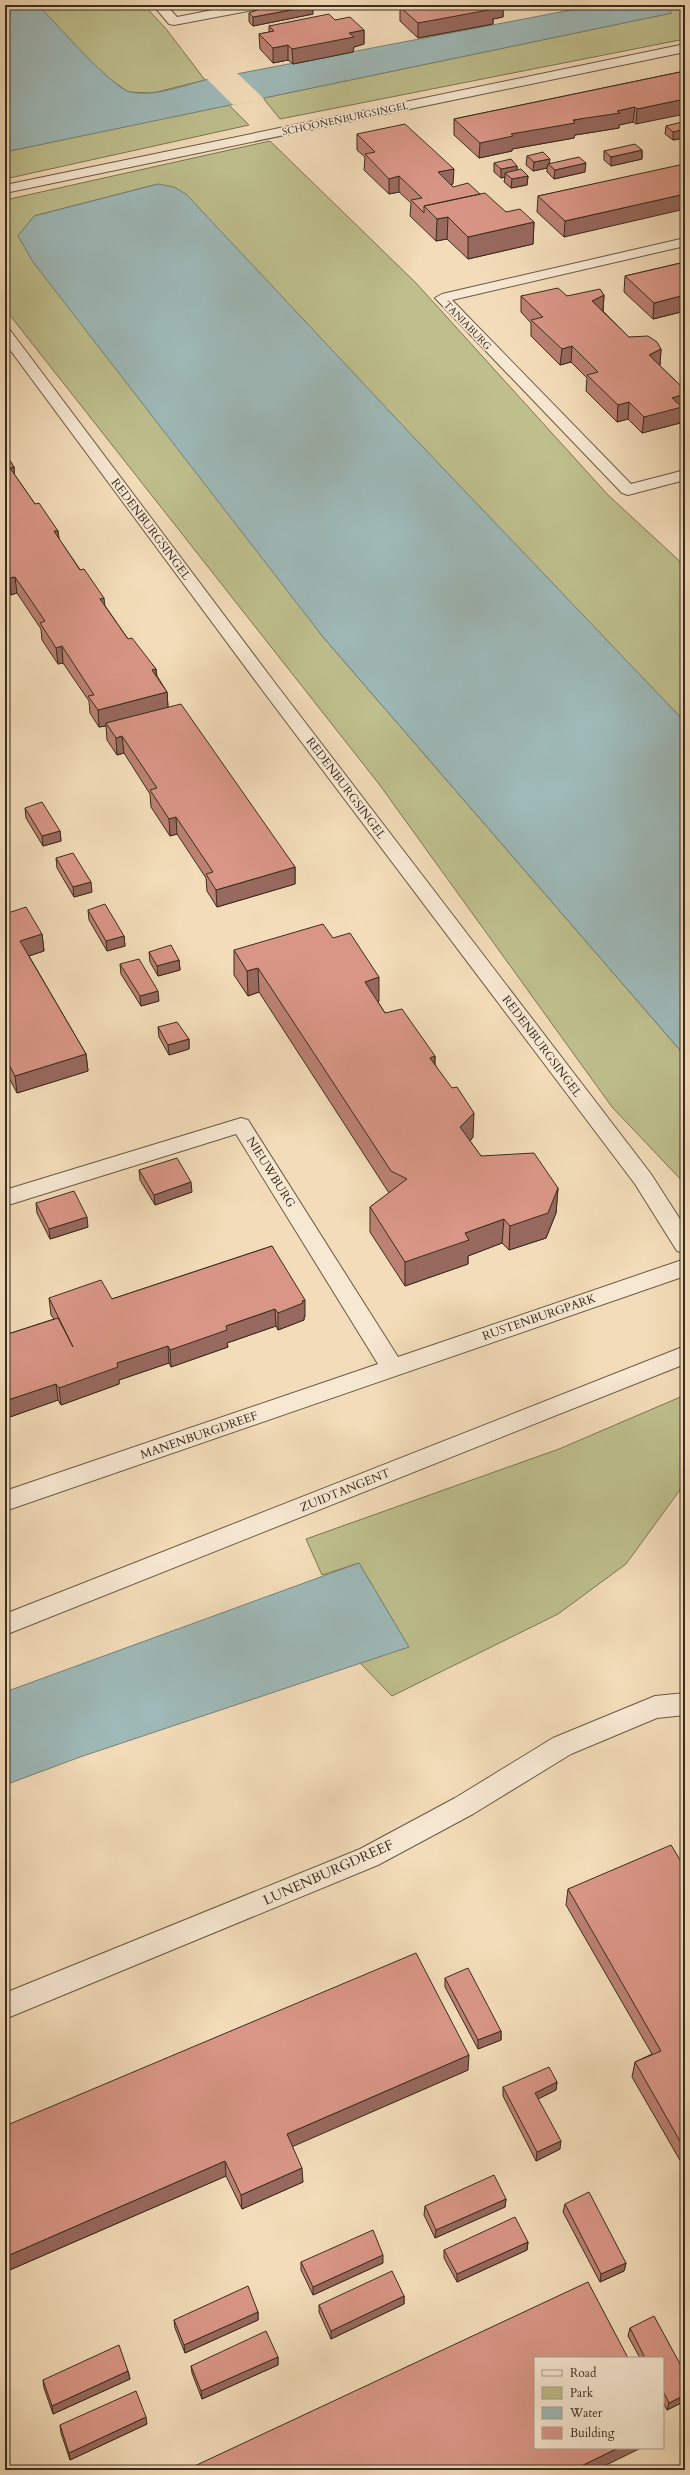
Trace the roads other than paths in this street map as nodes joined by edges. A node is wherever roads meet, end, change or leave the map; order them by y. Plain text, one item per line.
1 (159, 5) edge
2 (258, 5) edge
3 (685, 48) edge
4 (5, 189) edge
5 (685, 242) edge
6 (6, 336) edge
7 (685, 475) edge
8 (5, 1198) edge
9 (685, 1245) edge
10 (685, 1267) edge
11 (685, 1356) edge
12 (393, 1368) junction
13 (5, 1501) edge
14 (5, 1625) edge
15 (685, 1704) edge
16 (5, 2006) edge

1 - 2 street
3 - 4 street, SCHOONENBURGSINGEL
5 - 7 street, TANIABURG
6 - 9 street, REDENBURGSINGEL
8 - 12 street, NIEUWBURG
10 - 12 street, RUSTENBURGPARK
11 - 14 street, ZUIDTANGENT
12 - 13 street, MANENBURGDREEF
15 - 16 street, LUNENBURGDREEF

